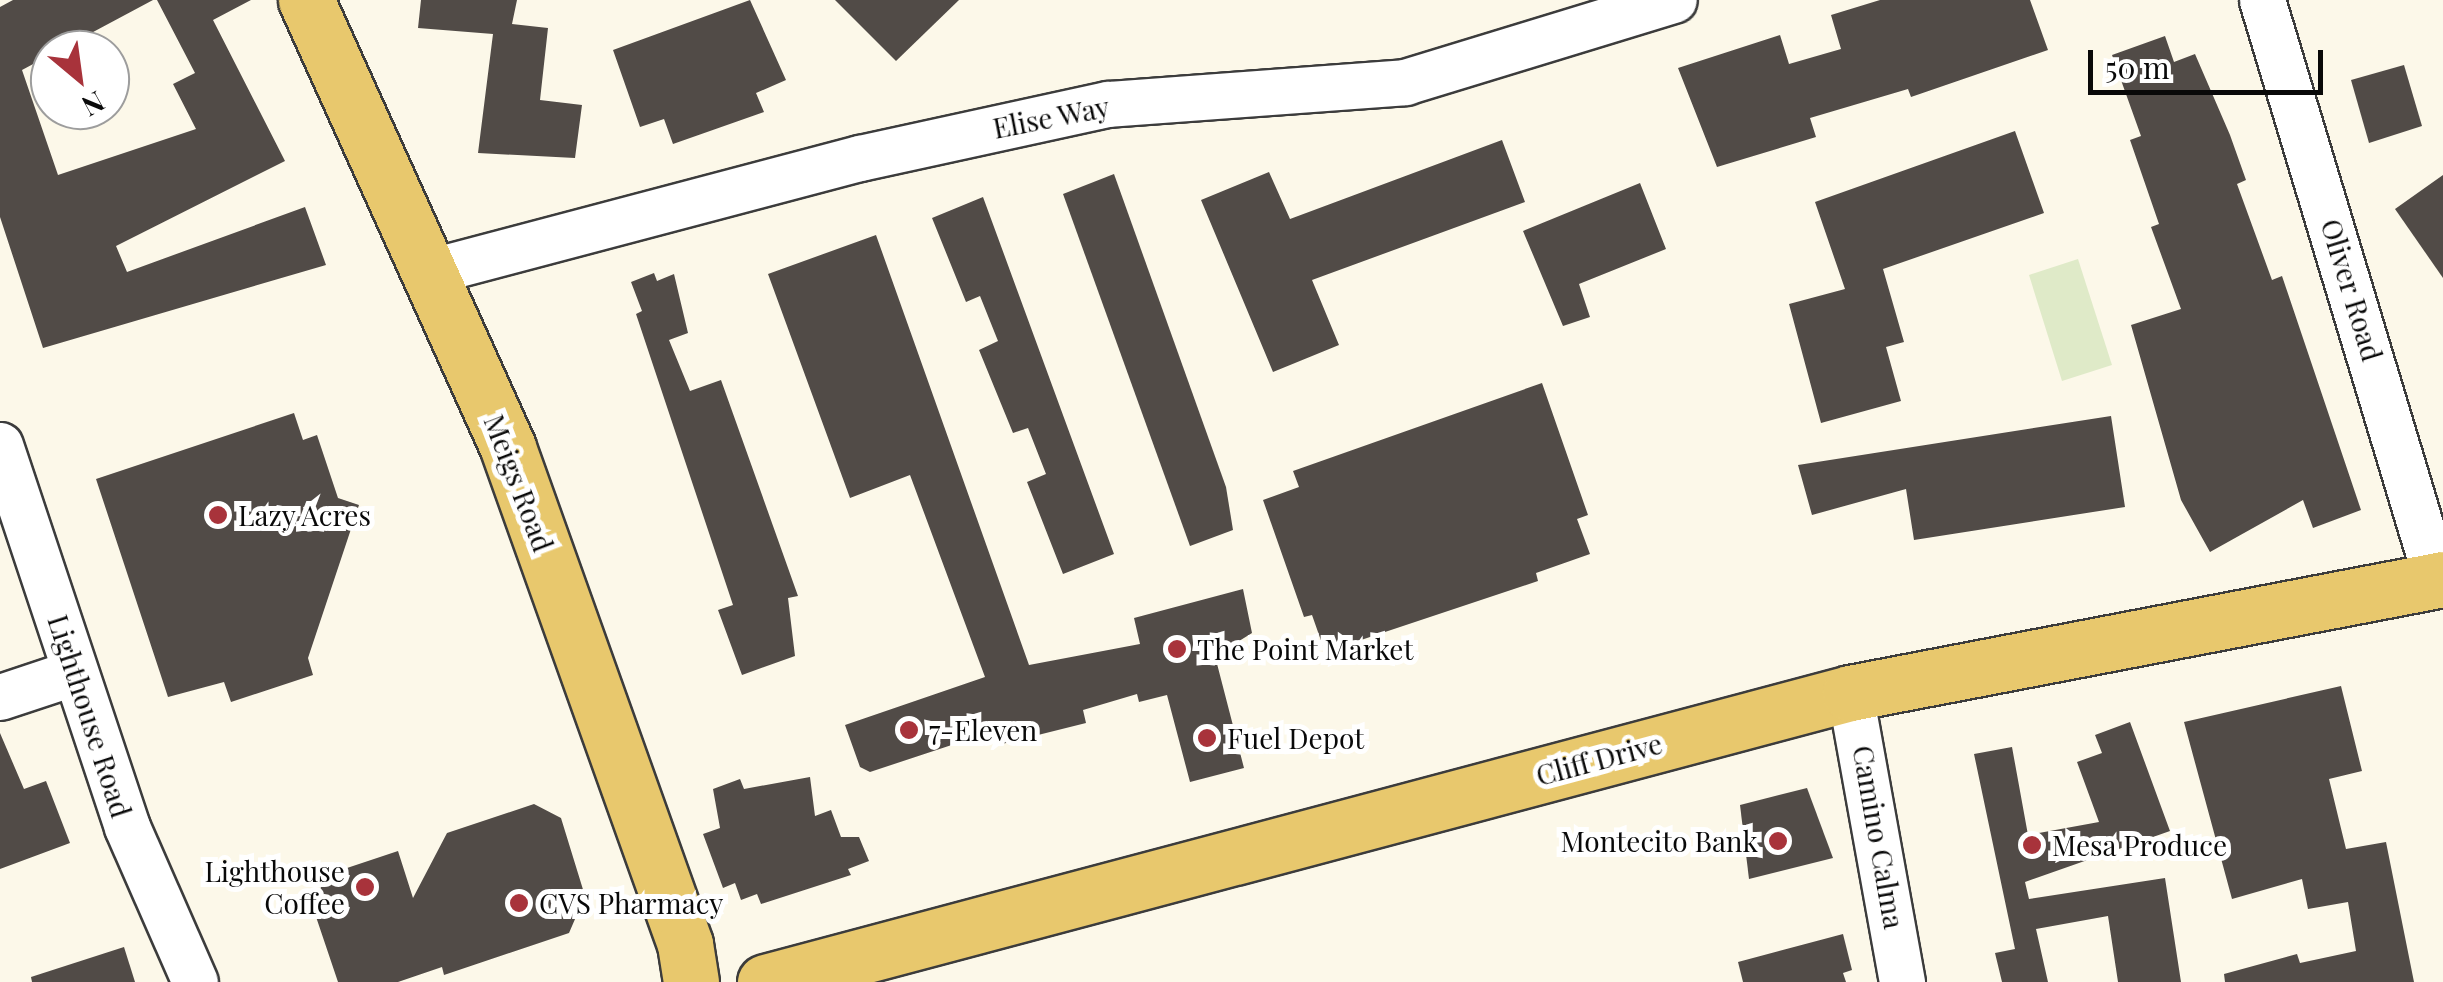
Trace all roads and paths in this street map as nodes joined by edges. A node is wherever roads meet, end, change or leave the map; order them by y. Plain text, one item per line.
1 (306, 0) edge
2 (1674, 0) edge
3 (2262, 0) edge
4 (432, 271) junction
5 (0, 445) edge
6 (2440, 580) edge
7 (76, 672) junction
8 (1850, 693) junction
9 (0, 696) edge
10 (195, 982) edge
11 (691, 982) edge
12 (765, 982) edge
13 (1902, 982) edge

1 - 4 main road, Meigs Road
2 - 4 street, Elise Way
3 - 6 street, Oliver Road
4 - 11 main road, Meigs Road
5 - 7 street, Lighthouse Road
6 - 8 main road, Cliff Drive
7 - 9 street
7 - 10 street, Lighthouse Road
8 - 12 main road, Cliff Drive
8 - 13 street, Camino Calma

